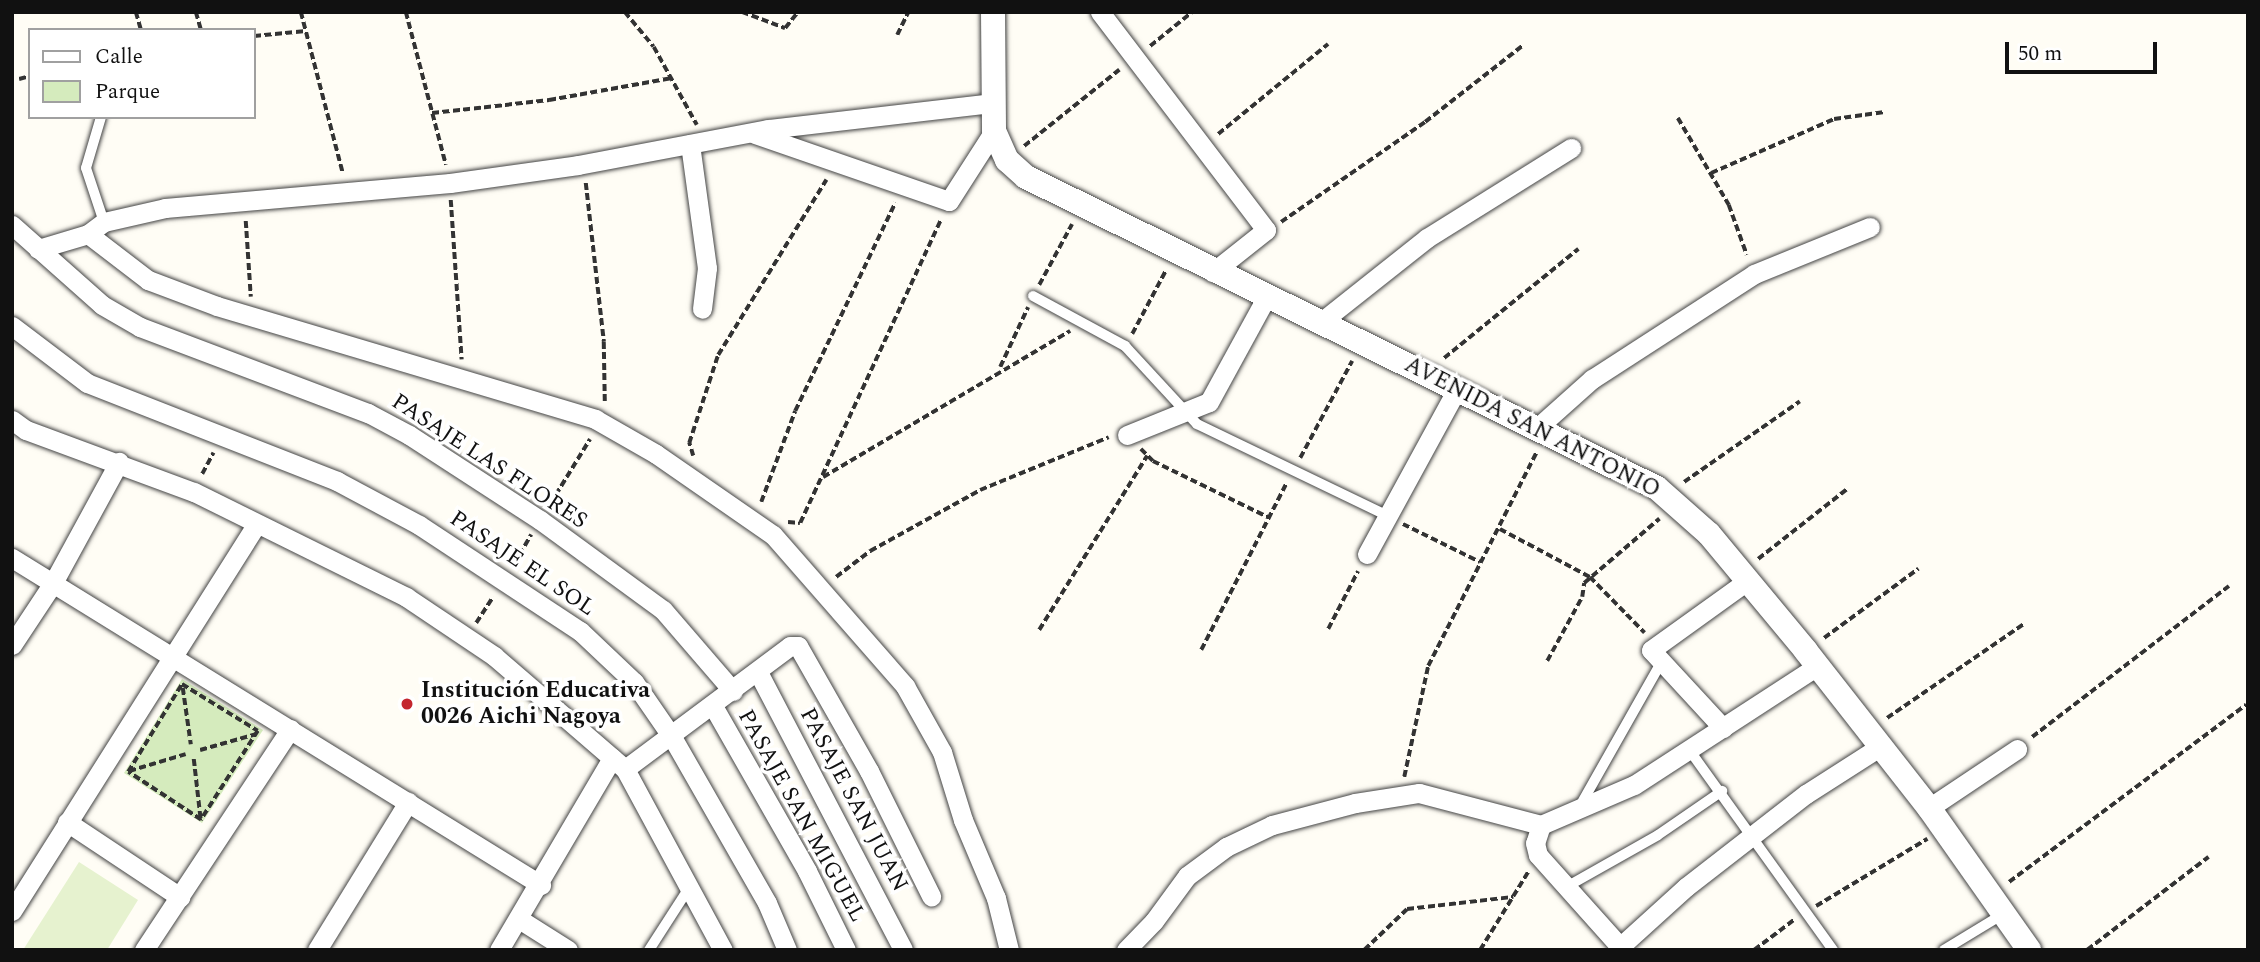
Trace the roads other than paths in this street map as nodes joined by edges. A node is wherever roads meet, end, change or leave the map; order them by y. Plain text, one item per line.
1 (993, 12) edge
2 (1100, 12) edge
3 (993, 103) junction
4 (100, 119) edge
5 (994, 131) junction
6 (750, 133) junction
7 (698, 143) junction
8 (1571, 148) dead end
9 (104, 222) junction
10 (12, 225) edge
11 (1870, 227) dead end
12 (88, 234) junction
13 (37, 249) junction
14 (1213, 272) junction
15 (1033, 296) dead end
16 (1266, 296) junction
17 (702, 309) dead end
18 (1321, 322) junction
19 (12, 326) edge
20 (1457, 389) junction
21 (1188, 411) junction
22 (12, 420) edge
23 (1542, 430) junction
24 (1127, 435) road end
25 (119, 462) junction
26 (1388, 516) junction
27 (257, 524) junction
28 (1367, 554) road end
29 (12, 558) edge
30 (1744, 577) junction
31 (53, 583) junction
32 (12, 645) edge
33 (1657, 652) junction
34 (1812, 659) junction
35 (165, 662) junction
36 (758, 674) junction
37 (733, 691) junction
38 (713, 706) junction
39 (1723, 728) junction
40 (289, 729) junction
41 (672, 737) junction
42 (1876, 738) junction
43 (2017, 749) road end
44 (1690, 751) junction
45 (618, 764) junction
46 (1722, 791) junction
47 (408, 802) junction
48 (1579, 808) junction
49 (1929, 808) junction
50 (67, 822) junction
51 (1541, 825) junction
52 (1756, 837) junction
53 (691, 884) junction
54 (541, 885) junction
55 (1568, 886) junction
56 (931, 896) dead end
57 (180, 897) junction
58 (1997, 905) junction
59 (12, 911) edge
60 (519, 919) junction
61 (1622, 947) edge
62 (144, 950) edge
63 (317, 950) edge
64 (499, 950) edge
65 (568, 950) edge
66 (649, 950) edge
67 (723, 950) edge
68 (787, 950) edge
69 (846, 950) edge
70 (903, 950) edge
71 (1009, 950) edge
72 (1126, 950) edge
73 (1833, 950) edge
74 (1944, 950) edge
75 (2029, 950) edge

1 - 3 street
2 - 14 street
3 - 5 street
3 - 6 street
4 - 9 lane
5 - 6 street
5 - 14 street, AVENIDA SAN ANTONIO
6 - 7 street
7 - 9 street
7 - 17 street
8 - 18 street
9 - 12 street
10 - 13 street, PASAJE LAS FLORES
11 - 23 street
12 - 13 street
12 - 71 street
13 - 37 street, PASAJE LAS FLORES
14 - 16 street, AVENIDA SAN ANTONIO
15 - 21 lane
16 - 18 street, AVENIDA SAN ANTONIO
16 - 21 street
18 - 20 street, AVENIDA SAN ANTONIO
19 - 41 street, PASAJE EL SOL
20 - 23 street, AVENIDA SAN ANTONIO
20 - 26 street
21 - 24 street
21 - 26 lane
22 - 25 street
23 - 30 street, AVENIDA SAN ANTONIO
25 - 27 street
25 - 31 street
26 - 28 street
27 - 35 street
27 - 45 street
29 - 31 street
30 - 33 street
30 - 34 street, AVENIDA SAN ANTONIO
31 - 32 street
31 - 35 street
33 - 39 street
33 - 48 lane
34 - 39 street
34 - 42 street, AVENIDA SAN ANTONIO
35 - 40 street
35 - 50 street
36 - 37 street
36 - 56 street
36 - 70 street, PASAJE SAN JUAN
37 - 38 street
38 - 41 street
38 - 69 street, PASAJE SAN MIGUEL
39 - 44 street
40 - 47 street
40 - 57 street
41 - 45 street
41 - 68 street, PASAJE EL SOL
42 - 49 street, AVENIDA SAN ANTONIO
42 - 52 street
43 - 49 street
44 - 46 lane
44 - 48 street
45 - 53 street
45 - 54 street
46 - 52 lane
46 - 55 lane
47 - 54 street
47 - 63 street
48 - 51 street
49 - 58 street, AVENIDA SAN ANTONIO
50 - 57 street
50 - 59 street
51 - 55 street
51 - 72 street
52 - 61 street
52 - 73 lane
53 - 66 lane
53 - 67 street
54 - 60 street
55 - 61 street
57 - 62 street
58 - 74 lane
58 - 75 street, AVENIDA SAN ANTONIO
60 - 64 street
60 - 65 street

